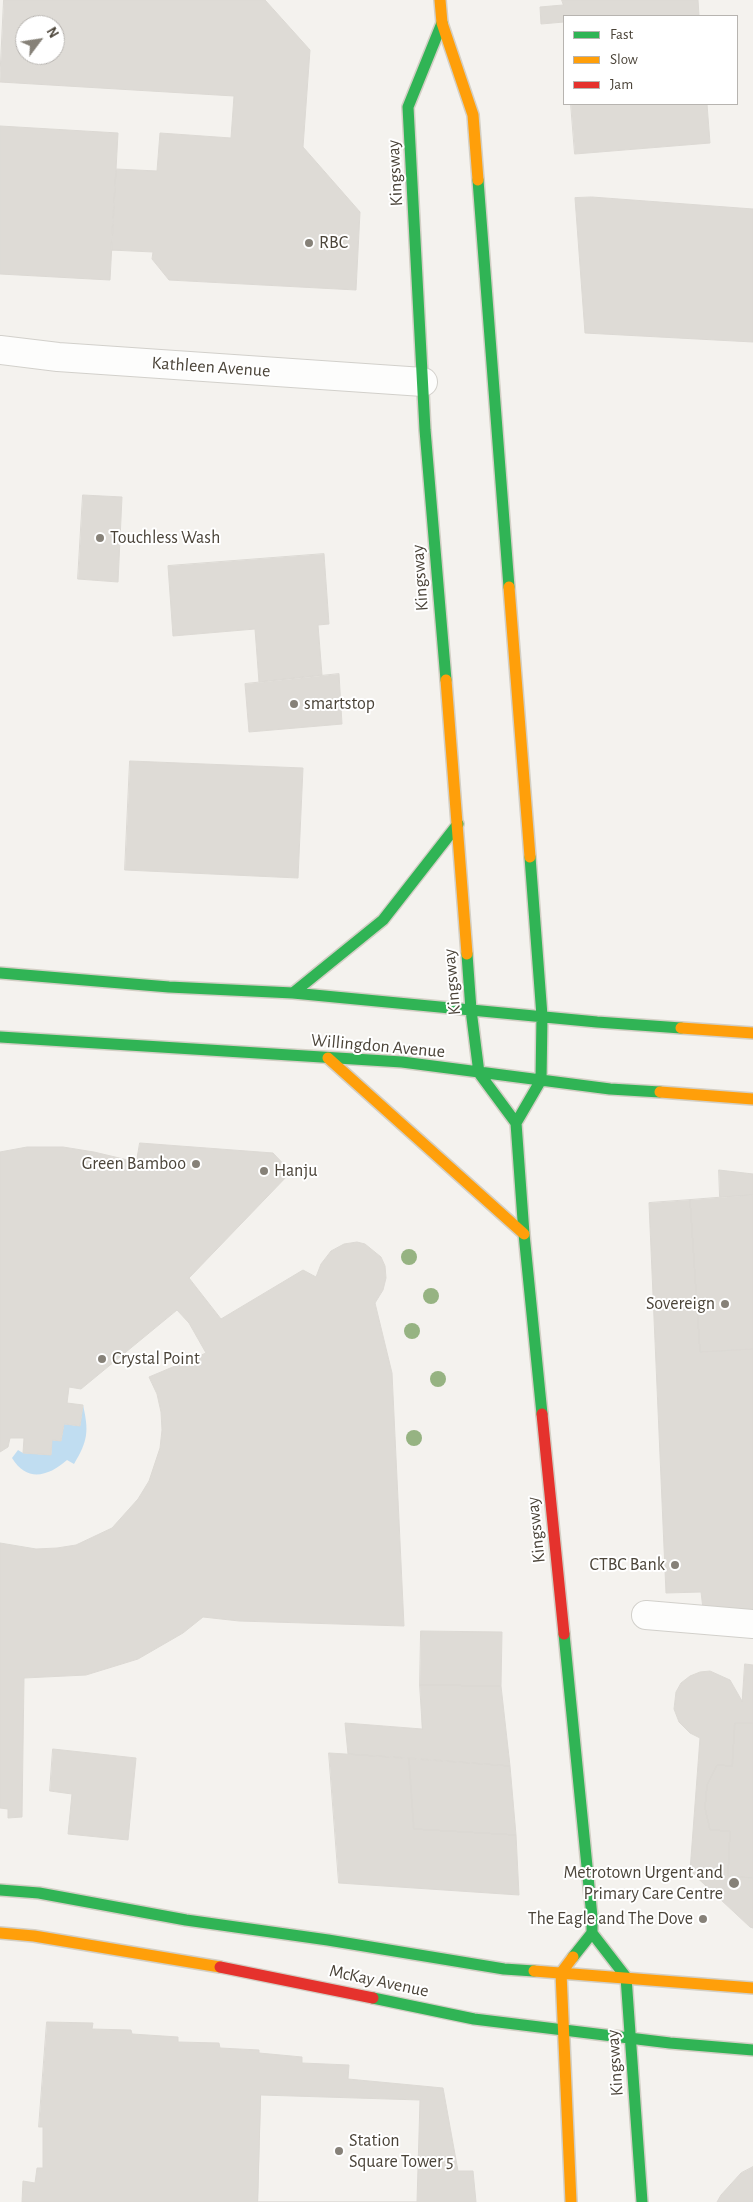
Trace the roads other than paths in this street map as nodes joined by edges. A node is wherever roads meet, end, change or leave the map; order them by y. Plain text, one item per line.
1 (440, 0) edge
2 (442, 23) junction
3 (0, 350) edge
4 (423, 382) junction
5 (458, 824) junction
6 (0, 973) edge
7 (293, 993) junction
8 (471, 1010) junction
9 (542, 1016) junction
10 (753, 1033) edge
11 (0, 1038) edge
12 (328, 1058) junction
13 (479, 1073) junction
14 (541, 1080) junction
15 (753, 1099) edge
16 (516, 1123) junction
17 (524, 1234) junction
18 (646, 1615) dead end
19 (753, 1624) edge
20 (0, 1890) edge
21 (0, 1933) edge
22 (592, 1934) junction
23 (561, 1973) junction
24 (626, 1978) junction
25 (753, 1988) edge
26 (565, 2032) junction
27 (630, 2037) junction
28 (753, 2050) edge
29 (571, 2202) edge
30 (642, 2202) edge

1 - 2 main road, Kingsway
2 - 4 main road, Kingsway
2 - 9 main road, Kingsway
3 - 4 street, Kathleen Avenue
4 - 5 main road, Kingsway
5 - 7 main road
5 - 8 main road, Kingsway
6 - 7 main road
7 - 8 main road
8 - 9 main road
8 - 13 main road, Kingsway
9 - 10 main road
9 - 14 main road, Kingsway
11 - 12 main road, Willingdon Avenue
12 - 13 main road, Willingdon Avenue
12 - 17 main road
13 - 14 main road, Willingdon Avenue
13 - 16 main road, Kingsway
14 - 15 main road, Willingdon Avenue
14 - 16 main road, Kingsway
16 - 17 main road, Kingsway
17 - 22 main road, Kingsway
18 - 19 street
20 - 23 main road, McKay Avenue
21 - 26 main road, McKay Avenue
22 - 23 main road
22 - 24 main road
23 - 24 main road, McKay Avenue
23 - 26 main road
24 - 25 main road, McKay Avenue
24 - 27 main road, Kingsway
26 - 27 main road, McKay Avenue
26 - 29 main road
27 - 28 main road, McKay Avenue
27 - 30 main road, Kingsway

